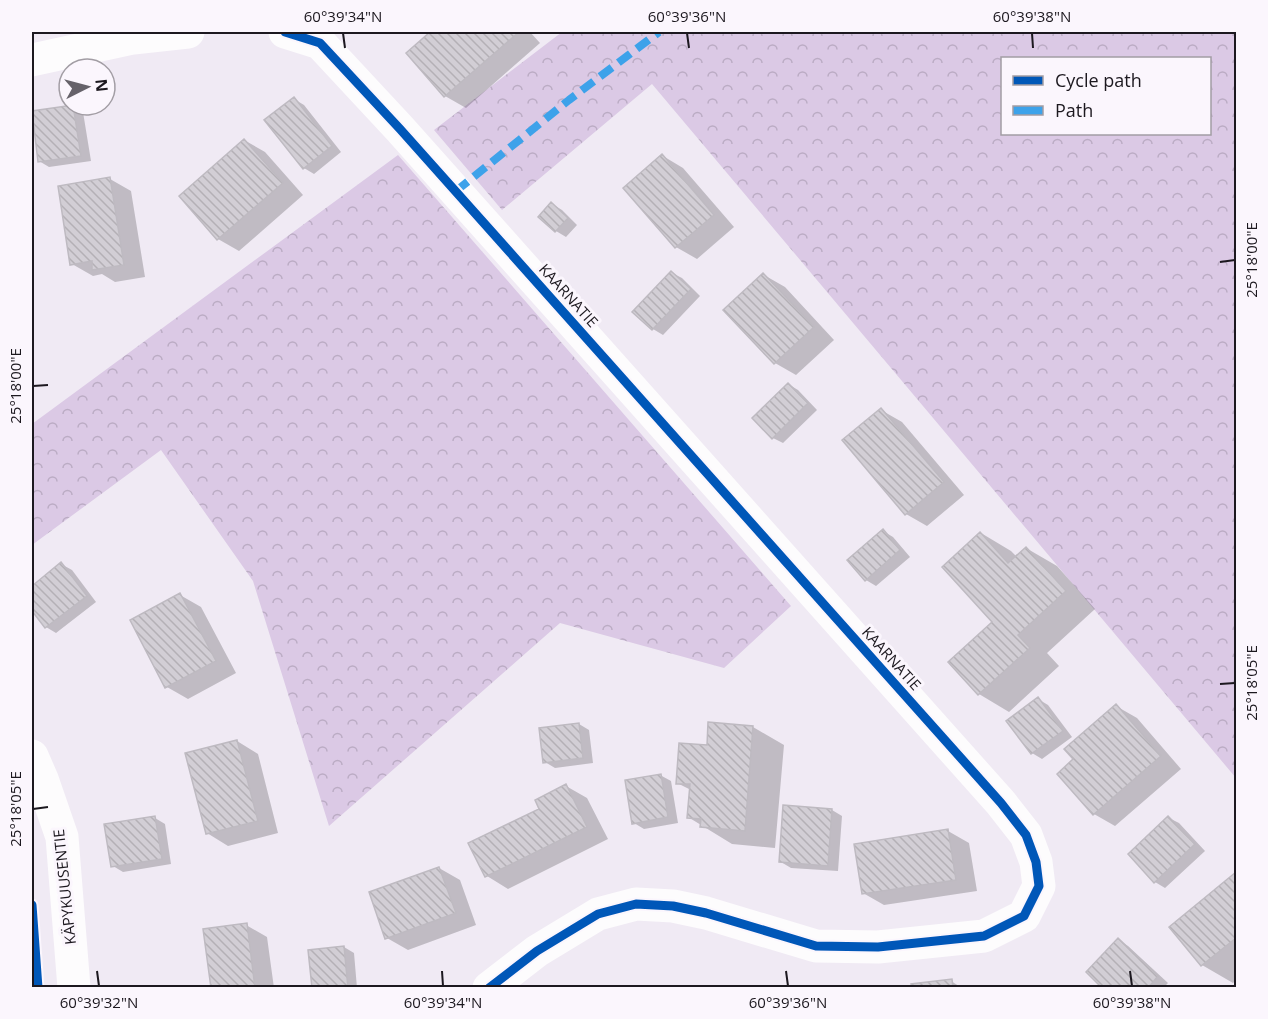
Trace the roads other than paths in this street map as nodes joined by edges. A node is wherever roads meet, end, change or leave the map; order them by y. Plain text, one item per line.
1 (188, 32) edge
2 (285, 32) edge
3 (32, 60) edge
4 (32, 756) edge
5 (74, 987) edge
6 (489, 987) edge

1 - 3 street
2 - 6 street, KAARNATIE
4 - 5 street, KÄPYKUUSENTIE

